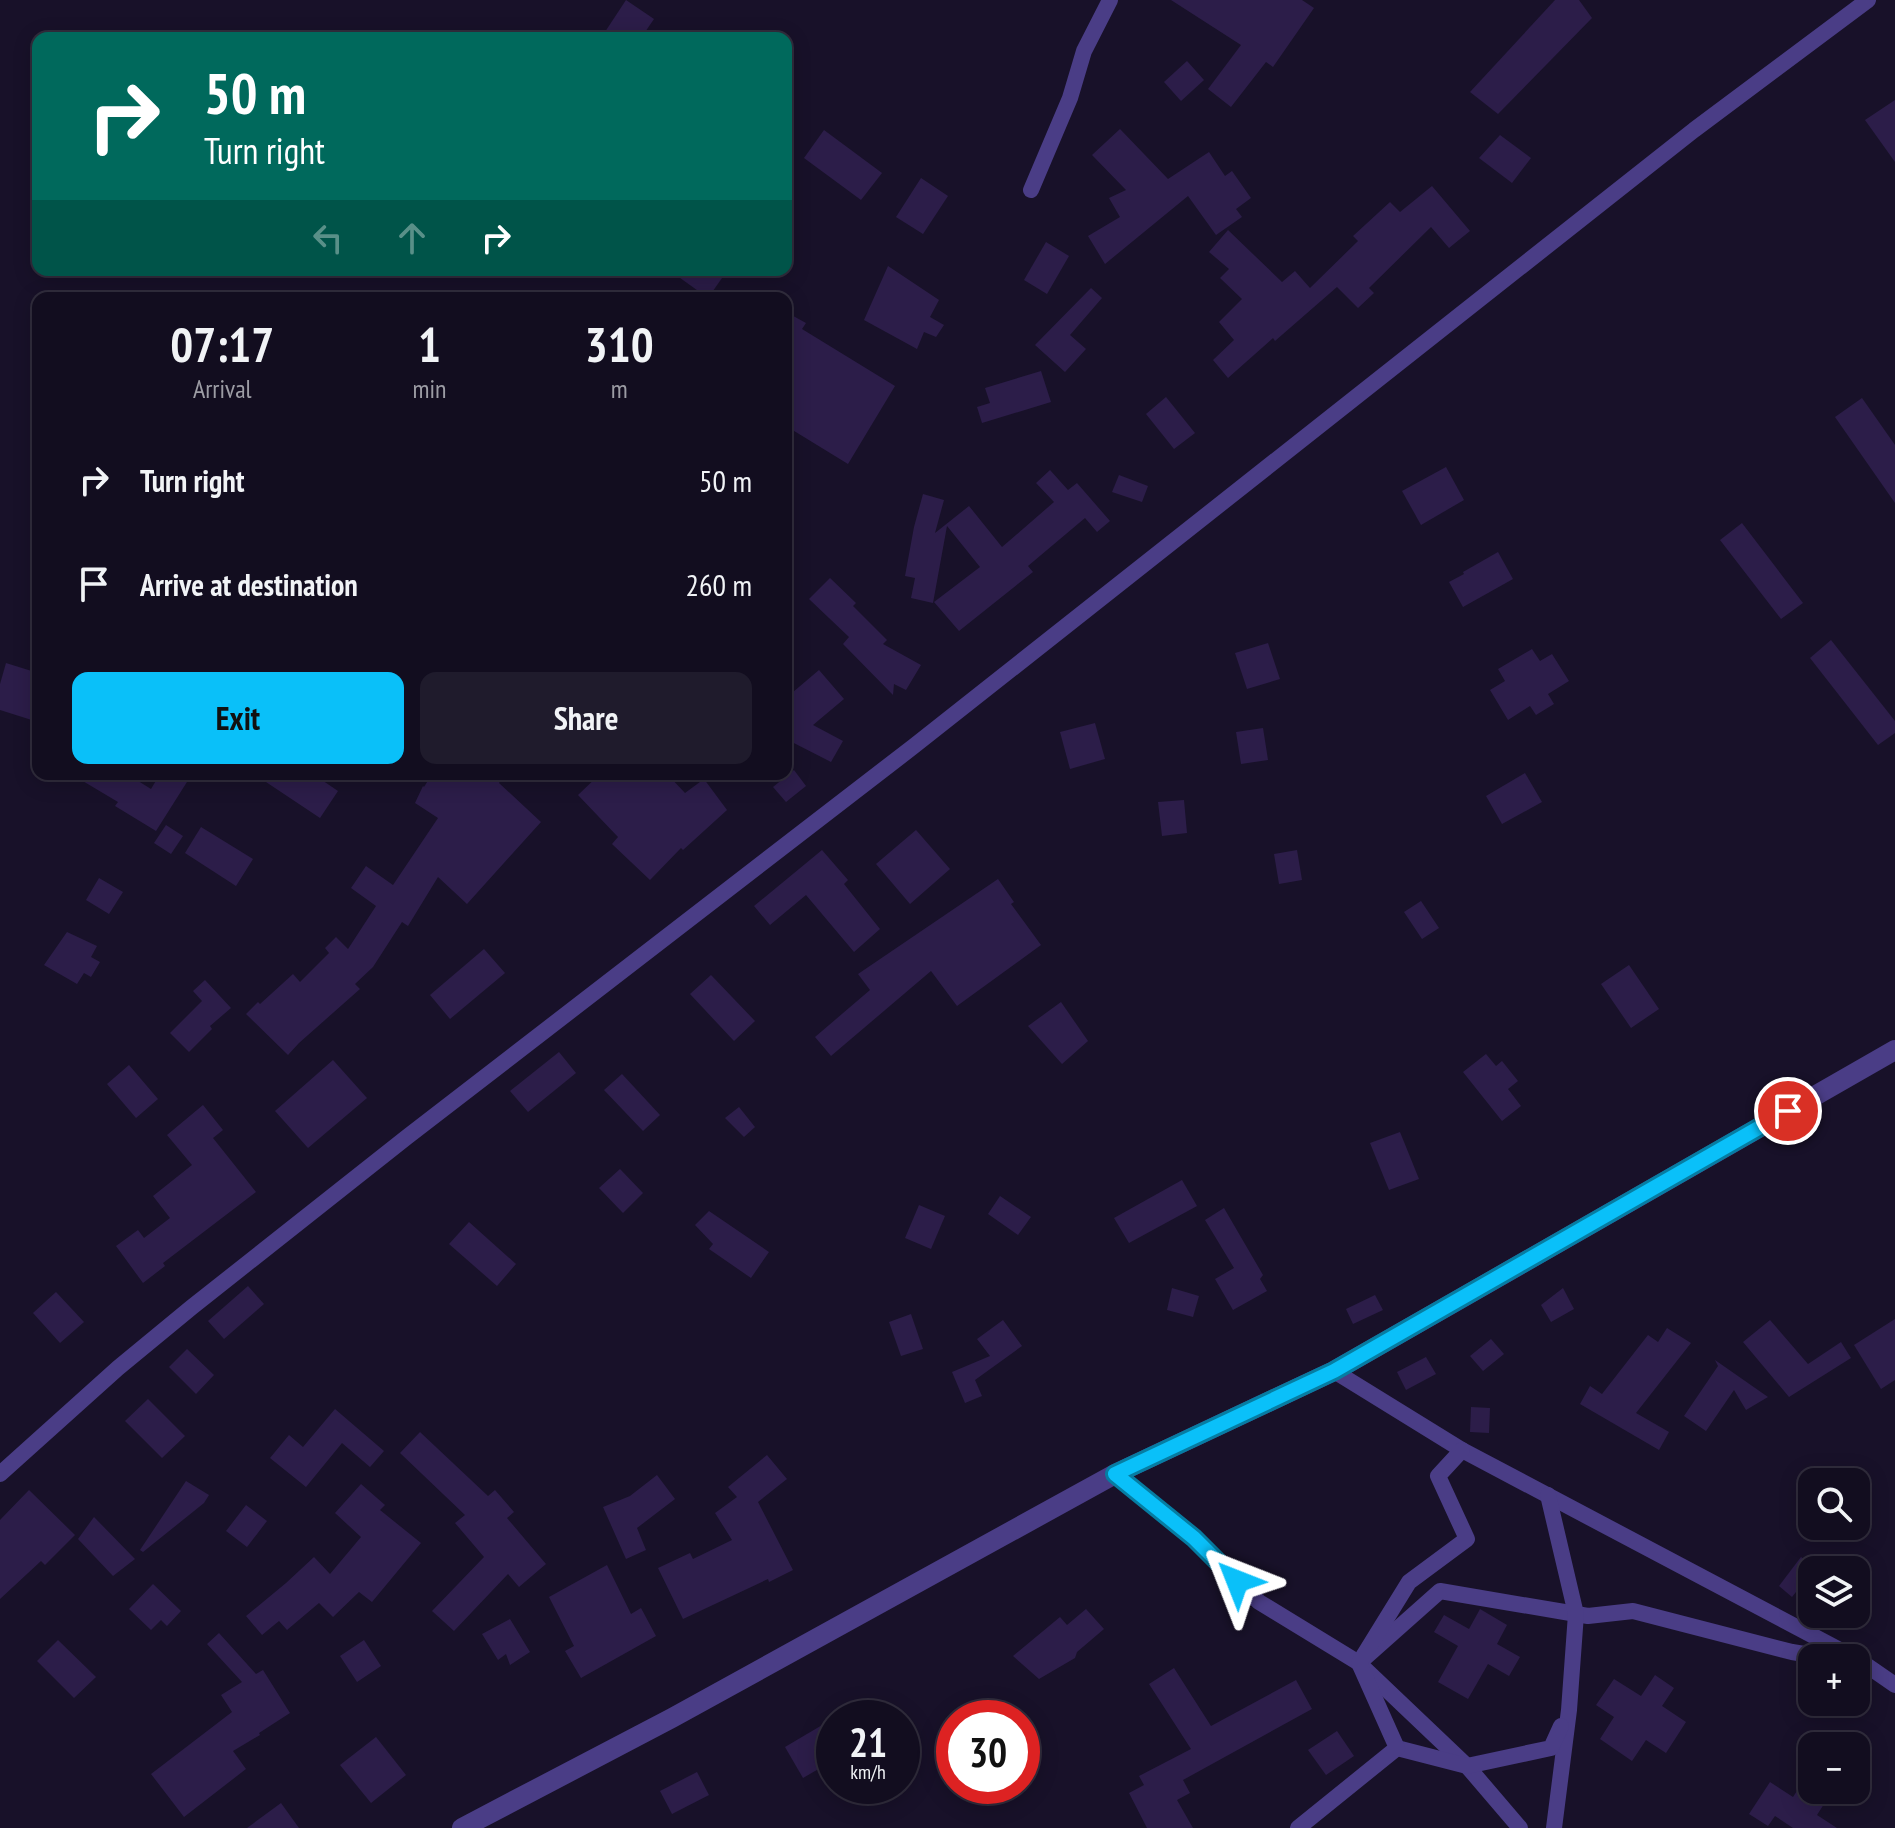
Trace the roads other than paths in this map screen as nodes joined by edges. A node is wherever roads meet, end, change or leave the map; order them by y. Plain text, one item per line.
1 (1110, 0) edge
2 (1868, 0) edge
3 (1031, 190) dead end
4 (1895, 1050) edge
5 (1334, 1371) junction
6 (1462, 1450) junction
7 (0, 1474) edge
8 (1115, 1474) junction
9 (1548, 1495) junction
10 (1576, 1614) junction
11 (1826, 1644) edge
12 (1798, 1653) edge
13 (1359, 1663) junction
14 (1870, 1669) edge
15 (1895, 1685) edge
16 (1569, 1710) junction
17 (1397, 1748) junction
18 (1467, 1766) junction
19 (462, 1828) edge
20 (1298, 1828) edge
21 (1520, 1828) edge
22 (1554, 1828) edge

1 - 3 street
2 - 7 street
4 - 5 street
5 - 6 street
5 - 8 street
6 - 9 street
6 - 13 street
8 - 13 street
8 - 19 street
9 - 10 street
9 - 11 street
10 - 12 street
10 - 13 street
10 - 16 street
13 - 17 street
13 - 18 street
14 - 15 street
16 - 18 street
16 - 22 street
17 - 18 street
17 - 20 street
18 - 21 street

